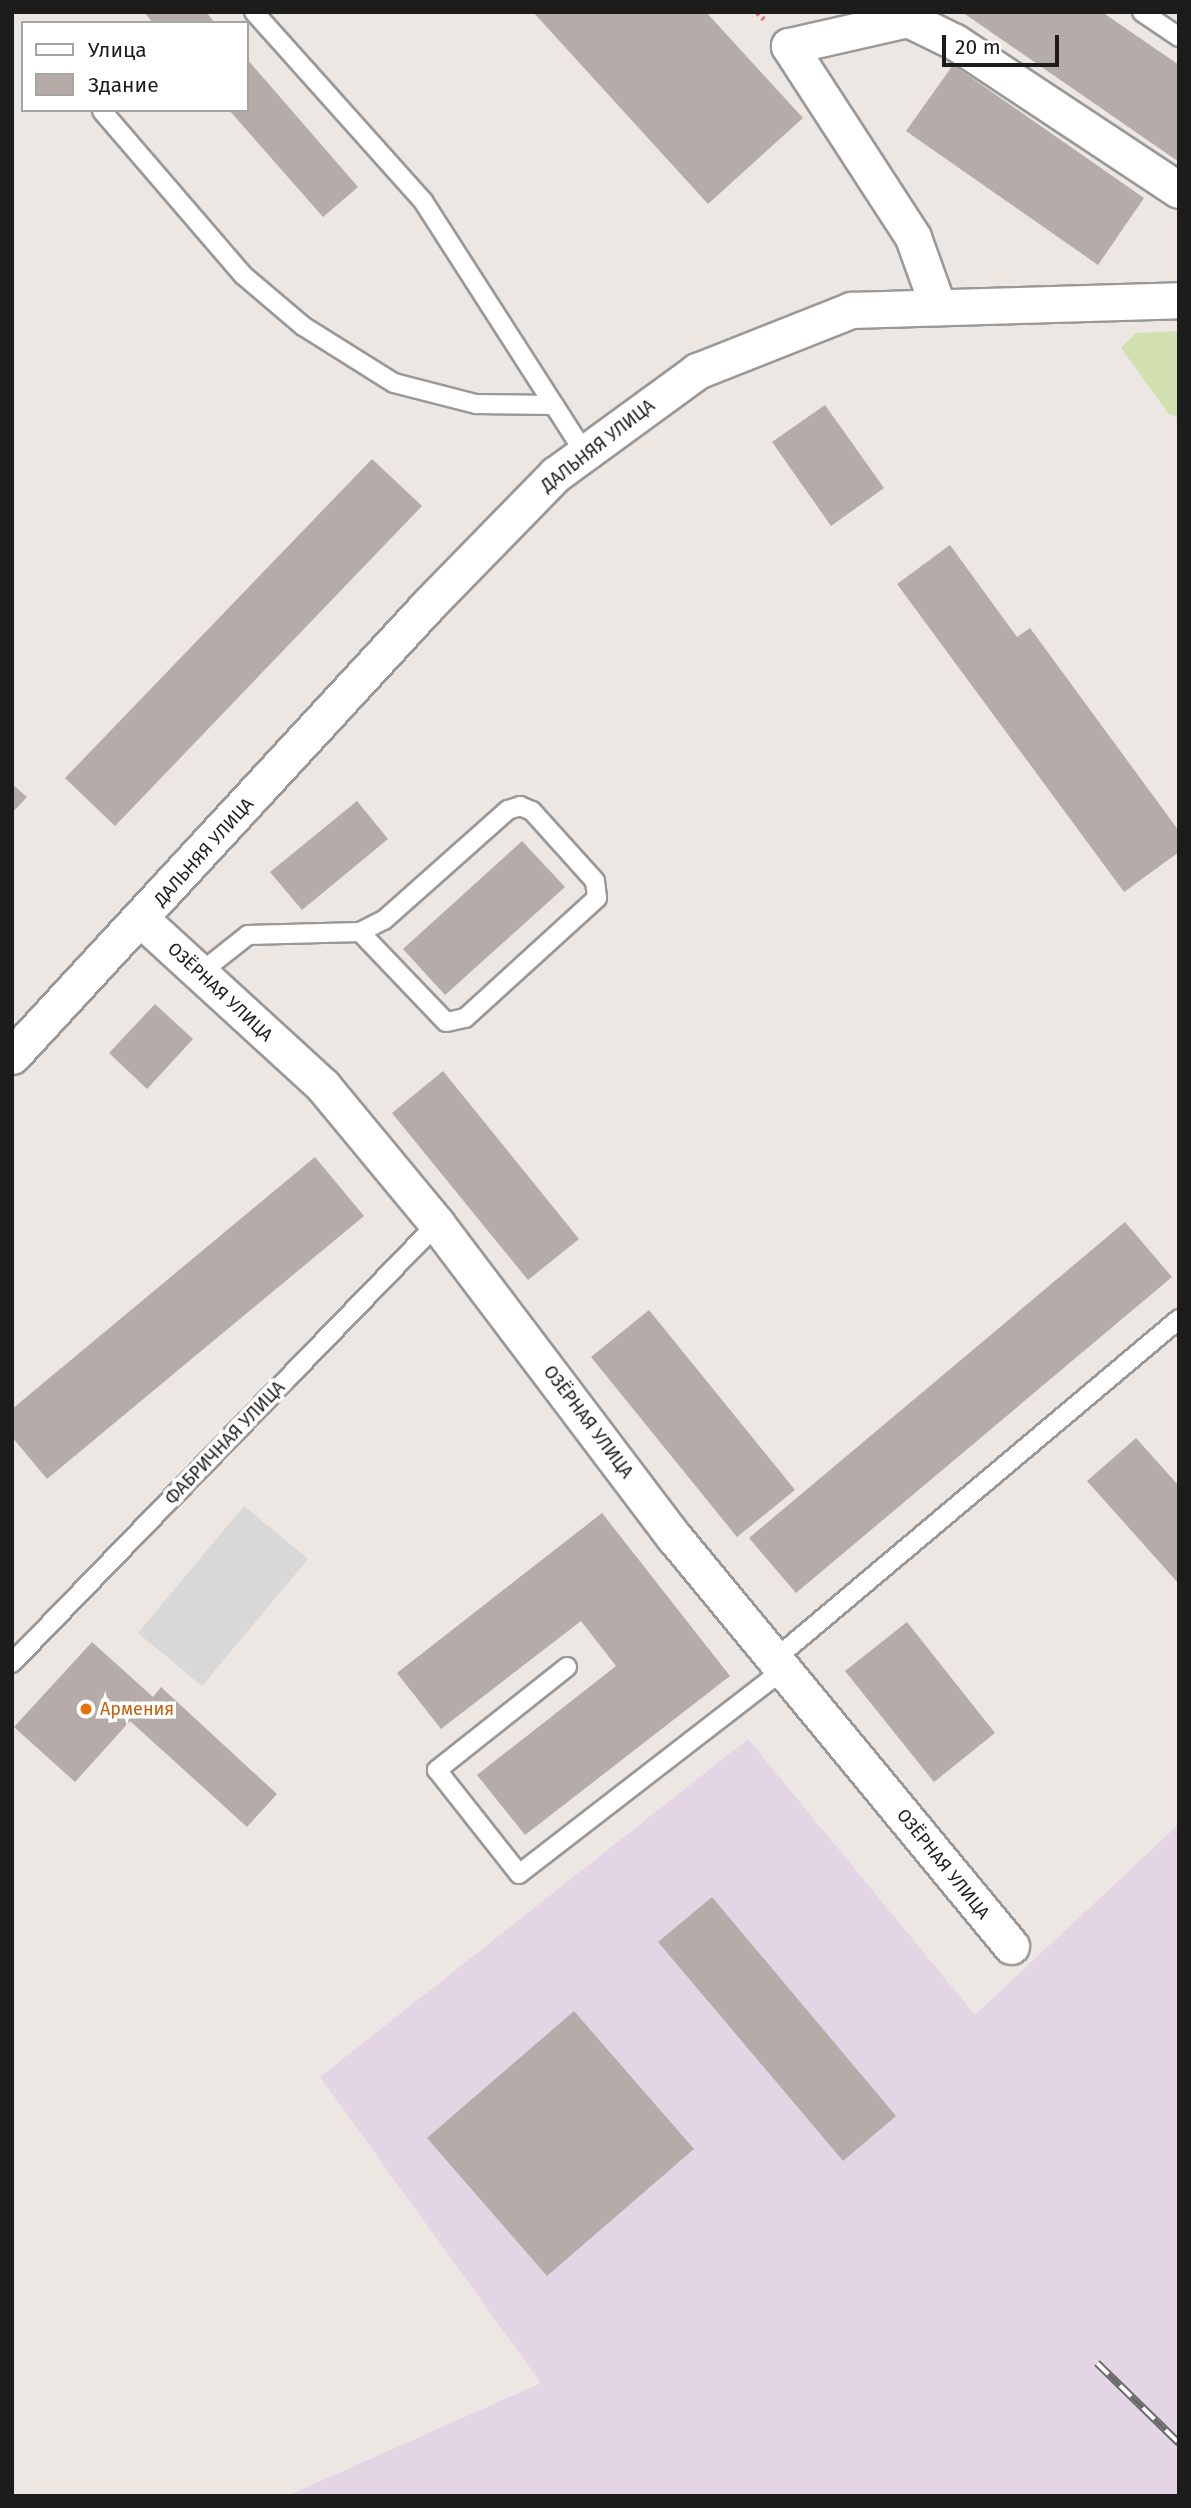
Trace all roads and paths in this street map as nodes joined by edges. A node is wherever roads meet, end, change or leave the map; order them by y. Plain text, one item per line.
1 (254, 12) edge
2 (1142, 12) edge
3 (1179, 37) edge
4 (103, 112) edge
5 (1179, 190) edge
6 (1176, 291) edge
7 (938, 307) junction
8 (554, 405) junction
9 (585, 453) junction
10 (142, 920) junction
11 (360, 932) junction
12 (200, 973) junction
13 (18, 1038) edge
14 (437, 1224) junction
15 (1179, 1319) edge
16 (12, 1663) edge
17 (779, 1664) junction
18 (567, 1667) dead end
19 (1011, 1946) dead end

1 - 8 lane
2 - 3 lane
4 - 8 lane
5 - 7 street
6 - 7 street, ДАЛЬНЯЯ УЛИЦА
7 - 9 street, ДАЛЬНЯЯ УЛИЦА
8 - 9 lane
9 - 10 street, ДАЛЬНЯЯ УЛИЦА
10 - 12 street, ОЗЁРНАЯ УЛИЦА
10 - 13 street, ДАЛЬНЯЯ УЛИЦА
11 - 11 lane
11 - 12 lane
12 - 14 street, ОЗЁРНАЯ УЛИЦА
14 - 16 lane, ФАБРИЧНАЯ УЛИЦА
14 - 17 street, ОЗЁРНАЯ УЛИЦА
15 - 17 lane
17 - 18 lane
17 - 19 street, ОЗЁРНАЯ УЛИЦА

